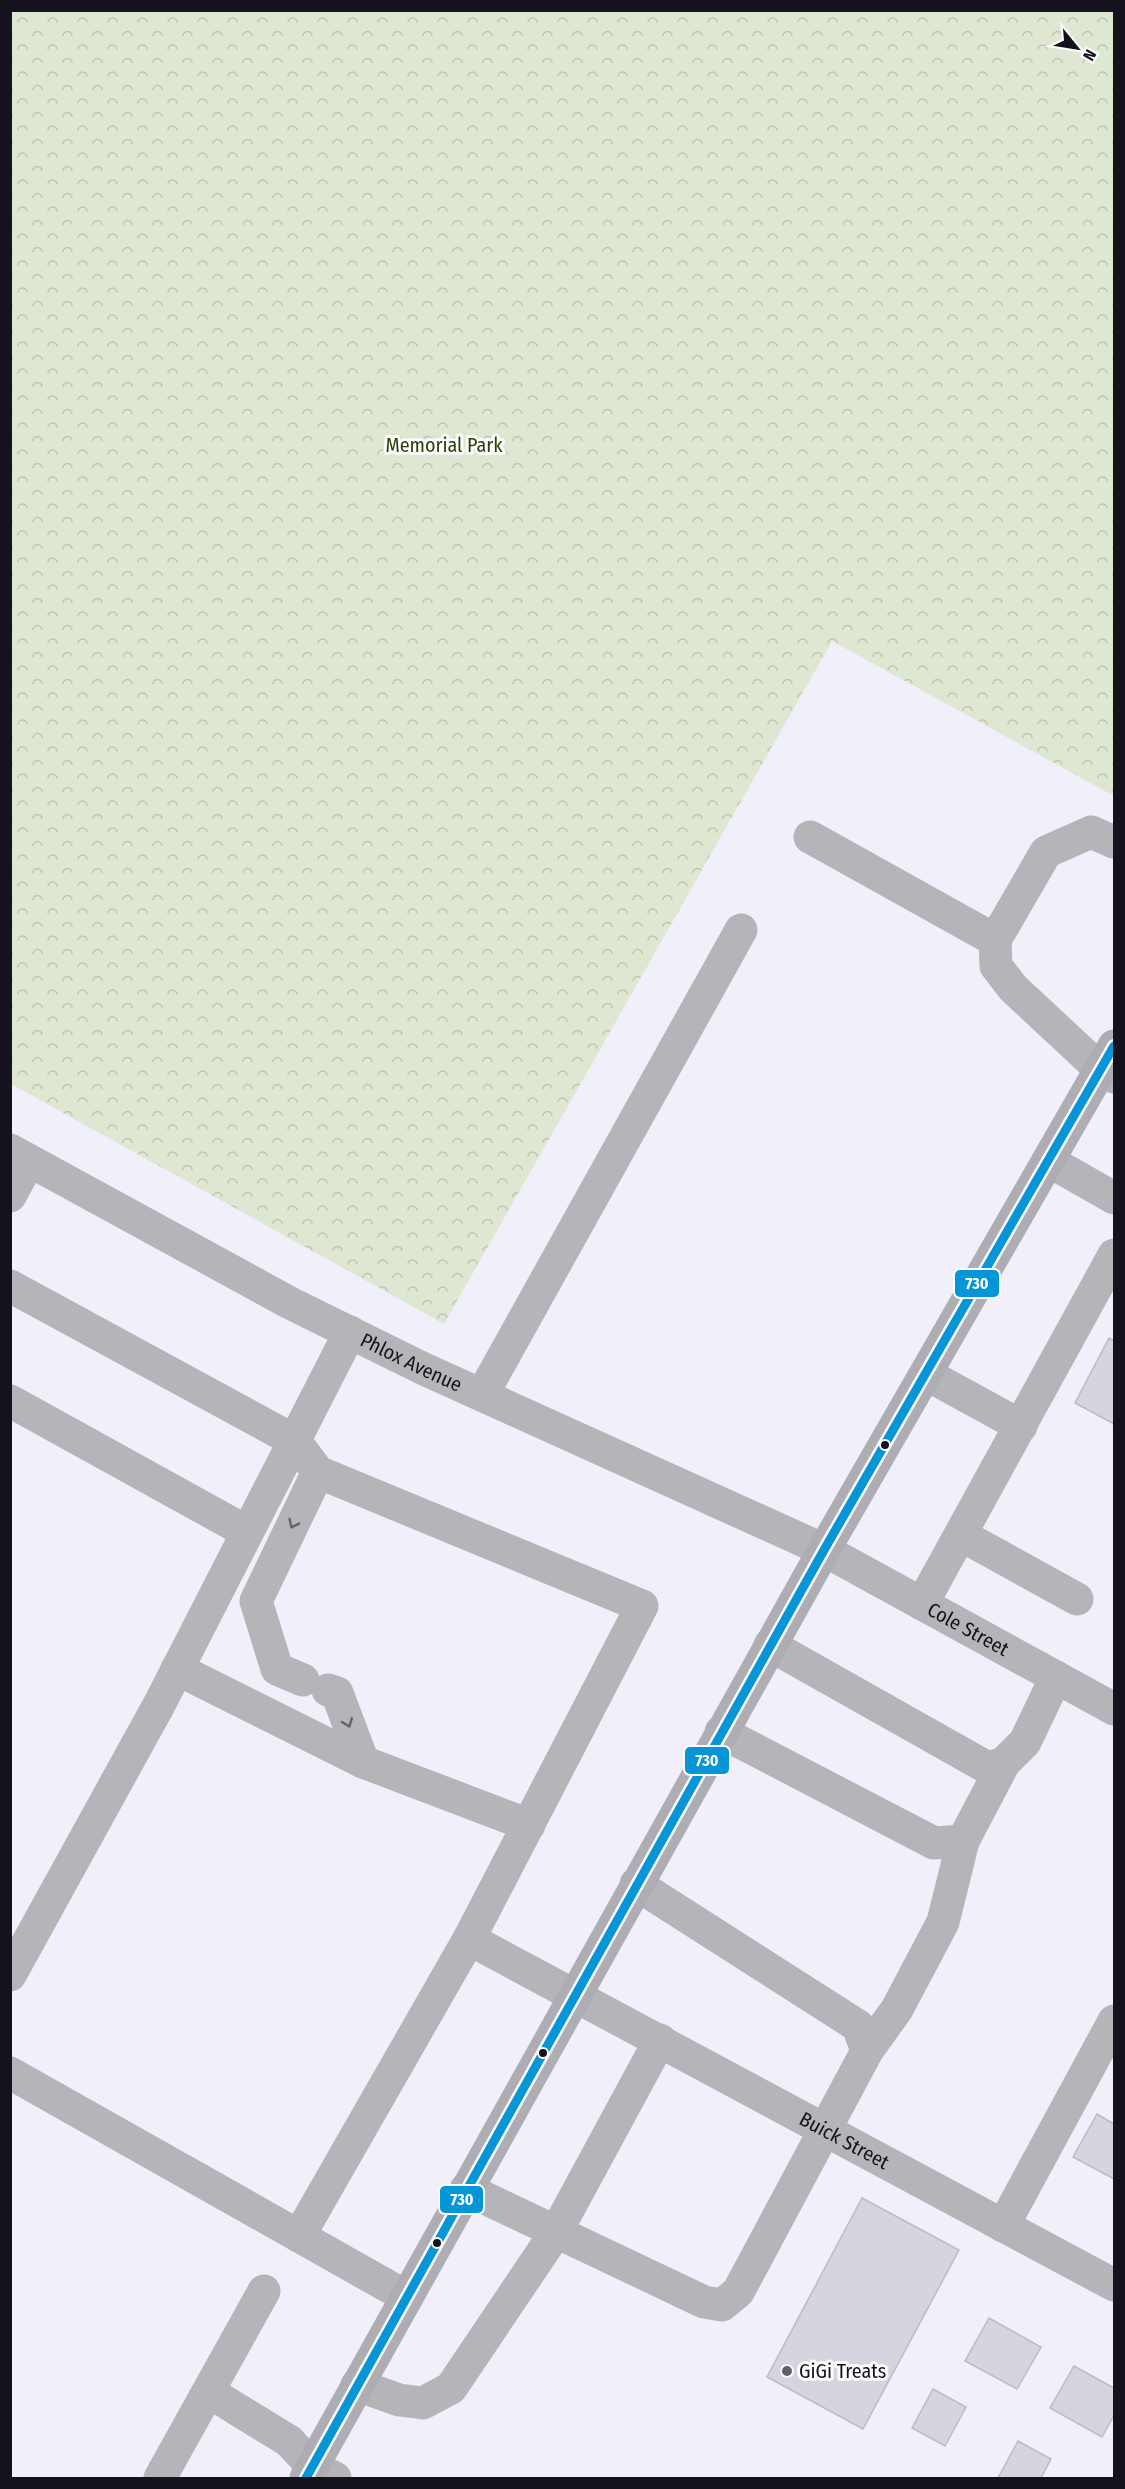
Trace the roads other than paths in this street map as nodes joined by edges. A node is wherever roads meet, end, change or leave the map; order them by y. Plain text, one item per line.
1 (810, 837) dead end
2 (1114, 842) edge
3 (741, 930) dead end
4 (995, 940) junction
5 (1110, 1064) edge
6 (20, 1155) edge
7 (1049, 1161) junction
8 (10, 1196) edge
9 (1114, 1198) edge
10 (1114, 1255) edge
11 (10, 1286) edge
12 (350, 1332) junction
13 (926, 1374) junction
14 (482, 1395) junction
15 (10, 1401) edge
16 (1021, 1426) junction
17 (295, 1442) junction
18 (318, 1472) junction
19 (247, 1532) junction
20 (961, 1535) junction
21 (824, 1550) junction
22 (1077, 1599) dead end
23 (922, 1604) junction
24 (770, 1645) junction
25 (177, 1670) junction
26 (1056, 1677) junction
27 (1114, 1709) edge
28 (722, 1732) junction
29 (363, 1762) junction
30 (1004, 1763) junction
31 (529, 1824) junction
32 (963, 1841) junction
33 (636, 1884) junction
34 (469, 1939) junction
35 (10, 1975) edge
36 (574, 1994) junction
37 (1114, 2022) edge
38 (660, 2040) junction
39 (867, 2051) junction
40 (10, 2073) edge
41 (826, 2130) junction
42 (466, 2189) junction
43 (1003, 2226) junction
44 (556, 2232) junction
45 (299, 2236) junction
46 (1114, 2284) edge
47 (264, 2291) dead end
48 (407, 2297) junction
49 (357, 2385) junction
50 (209, 2392) junction
51 (318, 2475) edge
52 (160, 2478) edge

1 - 4 street
2 - 4 street
3 - 14 street
4 - 5 street
5 - 7 main road
6 - 8 street
6 - 12 street, Phlox Avenue
7 - 9 street
7 - 13 main road
10 - 16 street
11 - 17 street
12 - 14 street, Phlox Avenue
12 - 17 street
13 - 16 street
13 - 21 main road
14 - 21 street, Phlox Avenue
15 - 19 street
16 - 20 street
17 - 18 street
17 - 19 street
18 -> 29 street
18 - 31 street
19 - 25 street
20 - 22 street
20 - 23 street
21 - 23 street, Cole Street
21 - 24 main road
23 - 26 street, Cole Street
24 - 28 main road
24 - 30 street
25 - 29 street
25 - 35 street
26 - 27 street, Cole Street
26 - 30 street
28 - 32 street
28 - 33 main road
29 - 31 street
30 - 32 street
31 - 34 street
32 - 39 street
33 - 36 main road
33 - 39 street
34 - 36 street, Buick Street
34 - 45 street
36 - 38 street, Buick Street
36 - 42 main road
37 - 43 street
38 - 41 street, Buick Street
38 - 44 street
39 - 41 street
40 - 45 street
41 - 43 street, Buick Street
41 - 44 street
42 - 44 street
42 - 48 main road
43 - 46 street, Buick Street
44 - 49 street
45 - 48 street
47 - 50 street
48 - 49 main road
49 - 51 main road
50 - 51 street
50 - 52 street

